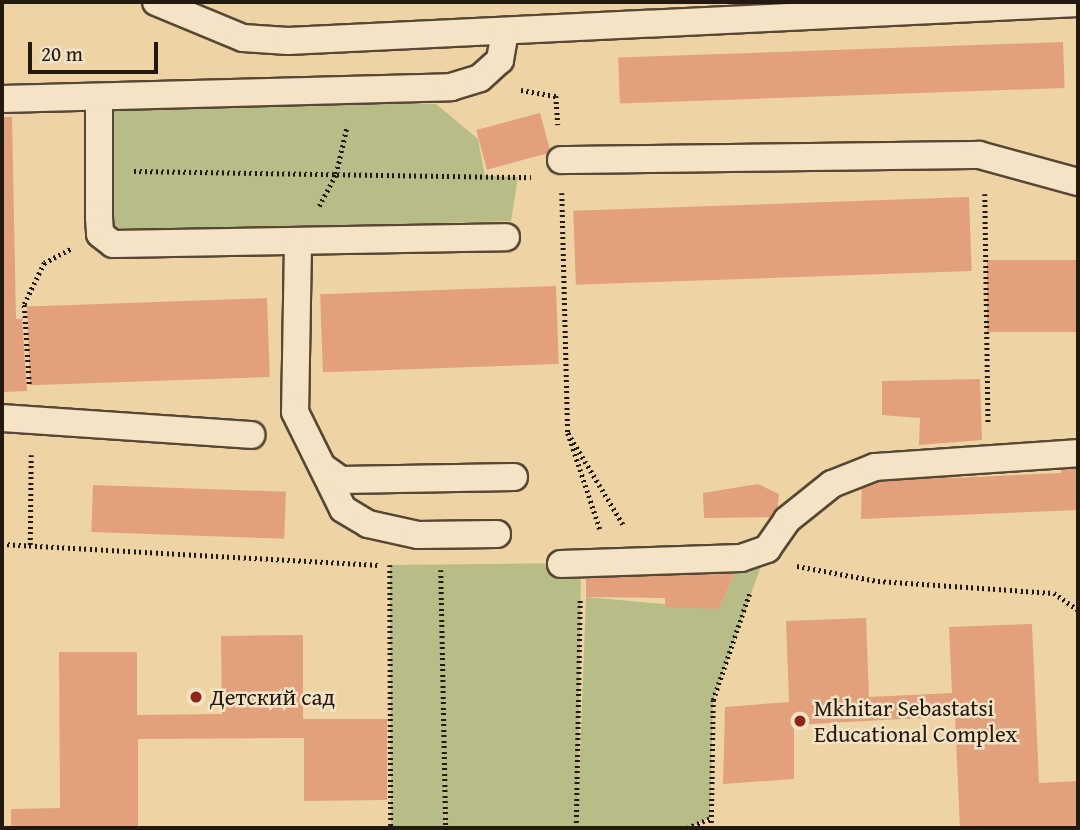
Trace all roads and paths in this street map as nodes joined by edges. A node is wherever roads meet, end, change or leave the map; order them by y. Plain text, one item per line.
1 (156, 2) edge
2 (1078, 3) edge
3 (505, 33) junction
4 (356, 90) junction
5 (2, 99) edge
6 (99, 99) junction
7 (985, 157) junction
8 (561, 160) joint
9 (138, 171) dead end
10 (336, 174) junction
11 (517, 177) dead end
12 (1078, 181) edge
13 (100, 233) junction
14 (506, 237) dead end
15 (298, 244) junction
16 (15, 419) edge
17 (568, 433) junction
18 (251, 435) dead end
19 (1078, 453) edge
20 (993, 458) junction
21 (324, 468) junction
22 (514, 477) dead end
23 (33, 478) dead end
24 (638, 531) dead end
25 (497, 534) dead end
26 (2, 544) edge
27 (30, 545) junction
28 (767, 549) junction
29 (612, 562) junction
30 (571, 564) joint
31 (390, 565) junction
32 (402, 565) dead end
33 (428, 565) dead end
34 (440, 565) junction
35 (454, 565) dead end
36 (1078, 610) edge
37 (710, 818) junction
38 (391, 828) edge
39 (446, 828) edge
40 (576, 828) edge
41 (687, 828) edge
42 (711, 828) edge

1 - 3 lane
2 - 3 lane
3 - 4 lane
4 - 6 lane
4 - 10 path
5 - 6 lane
6 - 13 lane
7 - 8 lane
7 - 12 lane
7 - 20 path
8 - 17 path
9 - 10 path
10 - 11 path
13 - 15 lane
13 - 16 path
14 - 15 lane
15 - 21 lane
16 - 18 lane
17 - 24 path
17 - 29 path
19 - 20 lane
20 - 28 lane
21 - 22 lane
21 - 25 lane
23 - 27 path
26 - 27 path
27 - 31 path
28 - 29 lane
28 - 36 path
28 - 37 path
29 - 30 lane
30 - 40 path
31 - 32 path
31 - 38 path
33 - 34 path
34 - 35 path
34 - 39 path
37 - 41 path
37 - 42 path

